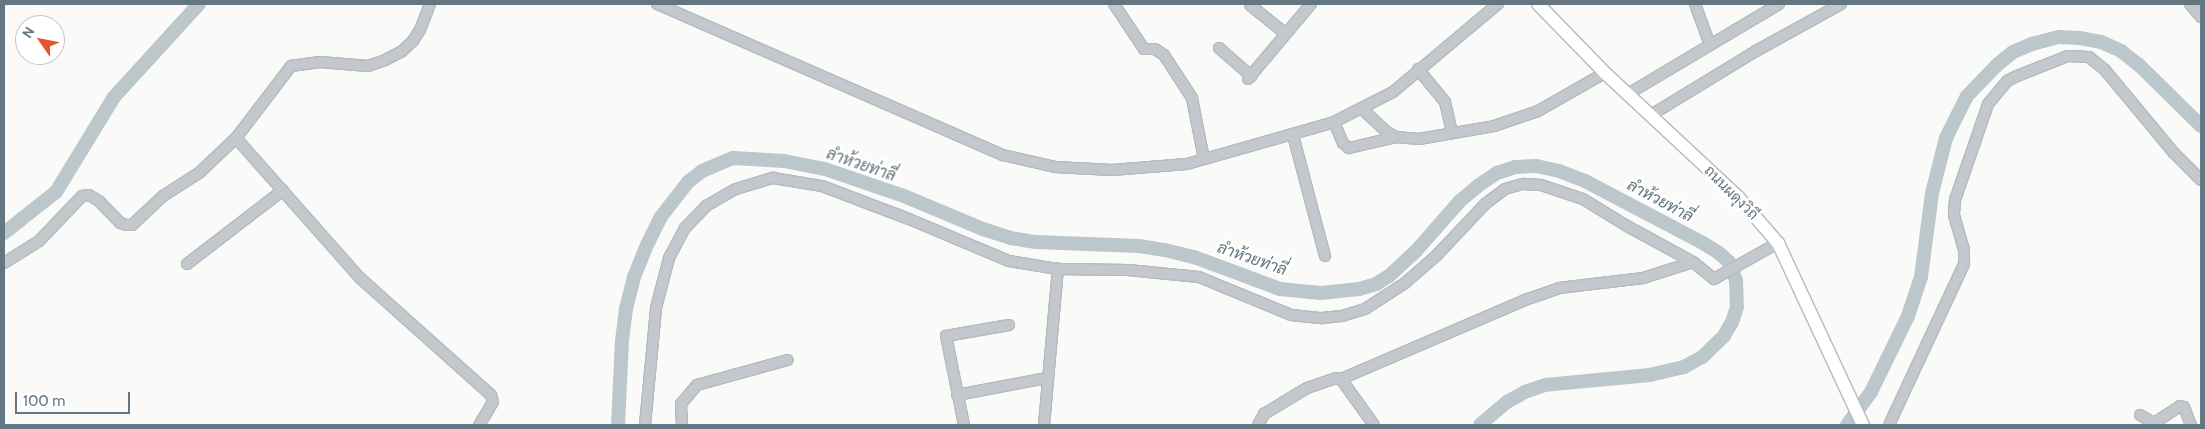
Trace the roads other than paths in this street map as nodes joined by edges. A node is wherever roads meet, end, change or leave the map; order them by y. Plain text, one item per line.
1 (430, 4) edge
2 (657, 4) edge
3 (1114, 4) edge
4 (1311, 4) edge
5 (1498, 4) edge
6 (1538, 4) edge
7 (1695, 4) edge
8 (1779, 4) edge
9 (1841, 4) edge
10 (2190, 4) edge
11 (1250, 5) dead end
12 (2201, 16) edge
13 (1286, 34) junction
14 (1710, 45) junction
15 (1219, 48) dead end
16 (1418, 70) junction
17 (1605, 73) junction
18 (1628, 94) junction
19 (1361, 108) junction
20 (1650, 115) junction
21 (1334, 122) junction
22 (1452, 133) junction
23 (1293, 135) junction
24 (1396, 137) junction
25 (236, 138) junction
26 (1204, 160) junction
27 (2201, 180) edge
28 (283, 190) junction
29 (1773, 245) junction
30 (1325, 256) dead end
31 (1693, 262) junction
32 (4, 263) edge
33 (187, 264) dead end
34 (1058, 269) junction
35 (1010, 325) dead end
36 (788, 360) dead end
37 (1047, 378) junction
38 (1341, 379) junction
39 (957, 395) junction
40 (2140, 415) dead end
41 (479, 425) edge
42 (645, 425) edge
43 (682, 425) edge
44 (964, 425) edge
45 (1044, 425) edge
46 (1258, 425) edge
47 (1374, 425) edge
48 (1863, 425) edge
49 (1889, 425) edge
50 (2191, 425) edge

1 - 25 street
2 - 26 street
3 - 26 street
4 - 13 street
5 - 16 street
6 - 17 main road, ถนนผดุงวิถี
7 - 14 street
8 - 14 street
9 - 20 street
10 - 12 street
11 - 13 street
13 - 15 street
14 - 18 street
16 - 19 street
16 - 22 street
17 - 18 main road, ถนนผดุงวิถี
17 - 22 street
18 - 20 main road, ถนนผดุงวิถี
19 - 21 street
19 - 24 street
20 - 29 main road, ถนนผดุงวิถี
21 - 23 street
21 - 24 street
22 - 24 street
23 - 26 street
23 - 30 street
25 - 28 street
25 - 32 street
27 - 49 street
28 - 33 street
28 - 41 street
29 - 31 street
29 - 48 main road, ถนนผดุงวิถี
31 - 34 street
31 - 38 street
34 - 37 street
34 - 42 street
35 - 39 street
36 - 43 street
37 - 39 street
37 - 45 street
38 - 46 street
38 - 47 street
39 - 44 street
40 - 50 street

